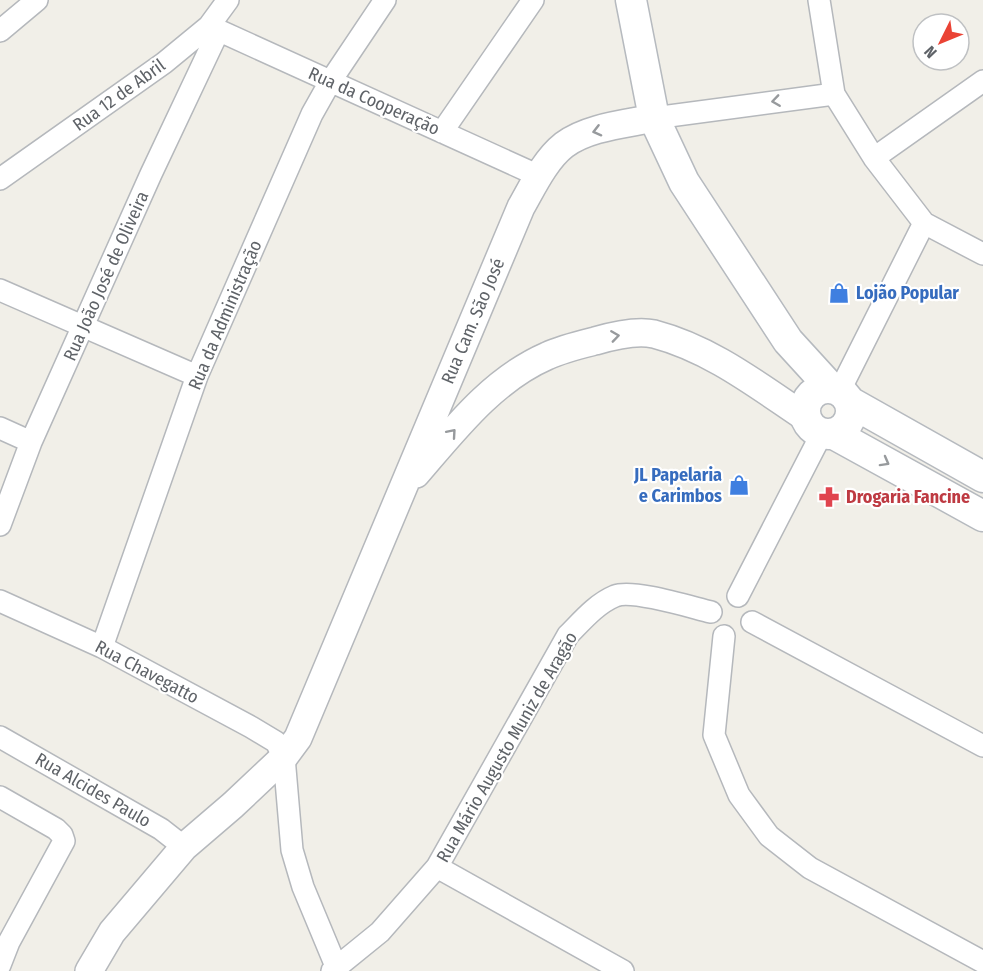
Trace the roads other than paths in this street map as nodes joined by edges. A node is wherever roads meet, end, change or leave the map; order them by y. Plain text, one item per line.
1 (37, 0) edge
2 (228, 0) edge
3 (385, 0) edge
4 (533, 0) edge
5 (631, 0) edge
6 (819, 0) edge
7 (214, 28) junction
8 (0, 31) edge
9 (983, 81) edge
10 (330, 82) junction
11 (834, 94) junction
12 (654, 118) junction
13 (442, 132) junction
14 (874, 158) junction
15 (539, 176) junction
16 (0, 179) edge
17 (924, 223) junction
18 (983, 254) edge
19 (0, 290) edge
20 (83, 326) junction
21 (788, 342) junction
22 (197, 376) junction
23 (446, 385) junction
24 (840, 393) junction
25 (475, 407) junction
26 (817, 422) junction
27 (0, 428) edge
28 (31, 442) junction
29 (983, 477) edge
30 (399, 493) junction
31 (983, 516) edge
32 (0, 525) edge
33 (738, 596) junction
34 (0, 601) edge
35 (711, 612) junction
36 (752, 621) junction
37 (724, 636) junction
38 (102, 647) junction
39 (0, 737) edge
40 (983, 746) edge
41 (284, 757) junction
42 (0, 797) edge
43 (184, 847) junction
44 (437, 867) junction
45 (4, 940) edge
46 (983, 962) edge
47 (0, 965) edge
48 (335, 970) edge
49 (89, 971) edge
50 (623, 971) edge

1 - 8 street
2 - 7 street, Rua 12 de Abril
3 - 10 street, Rua da Administração
4 - 13 street
5 - 12 main road
6 - 11 street
7 - 10 street, Rua da Cooperação
7 - 16 street, Rua 12 de Abril
7 - 20 street, Rua João José de Oliveira
9 - 14 street
10 - 13 street, Rua da Cooperação
10 - 22 street, Rua da Administração
11 -> 12 street, Rua Cam. São José
11 - 14 street
12 -> 15 street, Rua Cam. São José
12 - 21 main road
13 - 15 street, Rua da Cooperação
14 - 17 street
15 - 23 street, Rua Cam. São José
17 - 18 street
17 - 24 street
19 - 20 street
20 - 22 street
20 - 28 street, Rua João José de Oliveira
21 - 24 main road
21 - 26 main road
22 - 38 street, Rua da Administração
23 - 25 street
23 - 30 street, Rua Cam. São José
24 - 26 main road
24 - 26 main road
24 - 29 main road
25 -> 26 street
30 -> 25 street
26 -> 31 main road
26 - 33 street
27 - 28 street
28 - 32 street, Rua João José de Oliveira
30 - 41 street, Rua Cam. São José
33 - 35 street
33 - 36 street
34 - 38 street, Rua Chavegatto
35 - 37 street
35 - 44 street, Rua Mário Augusto Muniz de Aragão
36 - 37 street
36 - 40 street
37 - 46 street
38 - 41 street, Rua Chavegatto
39 - 43 street, Rua Alcides Paulo
41 - 43 street, Rua Cam. São José
41 - 48 street
42 - 45 street
43 - 49 street, Rua Cam. São José
44 - 48 street, Rua Mário Augusto Muniz de Aragão
44 - 50 street
45 - 47 street

